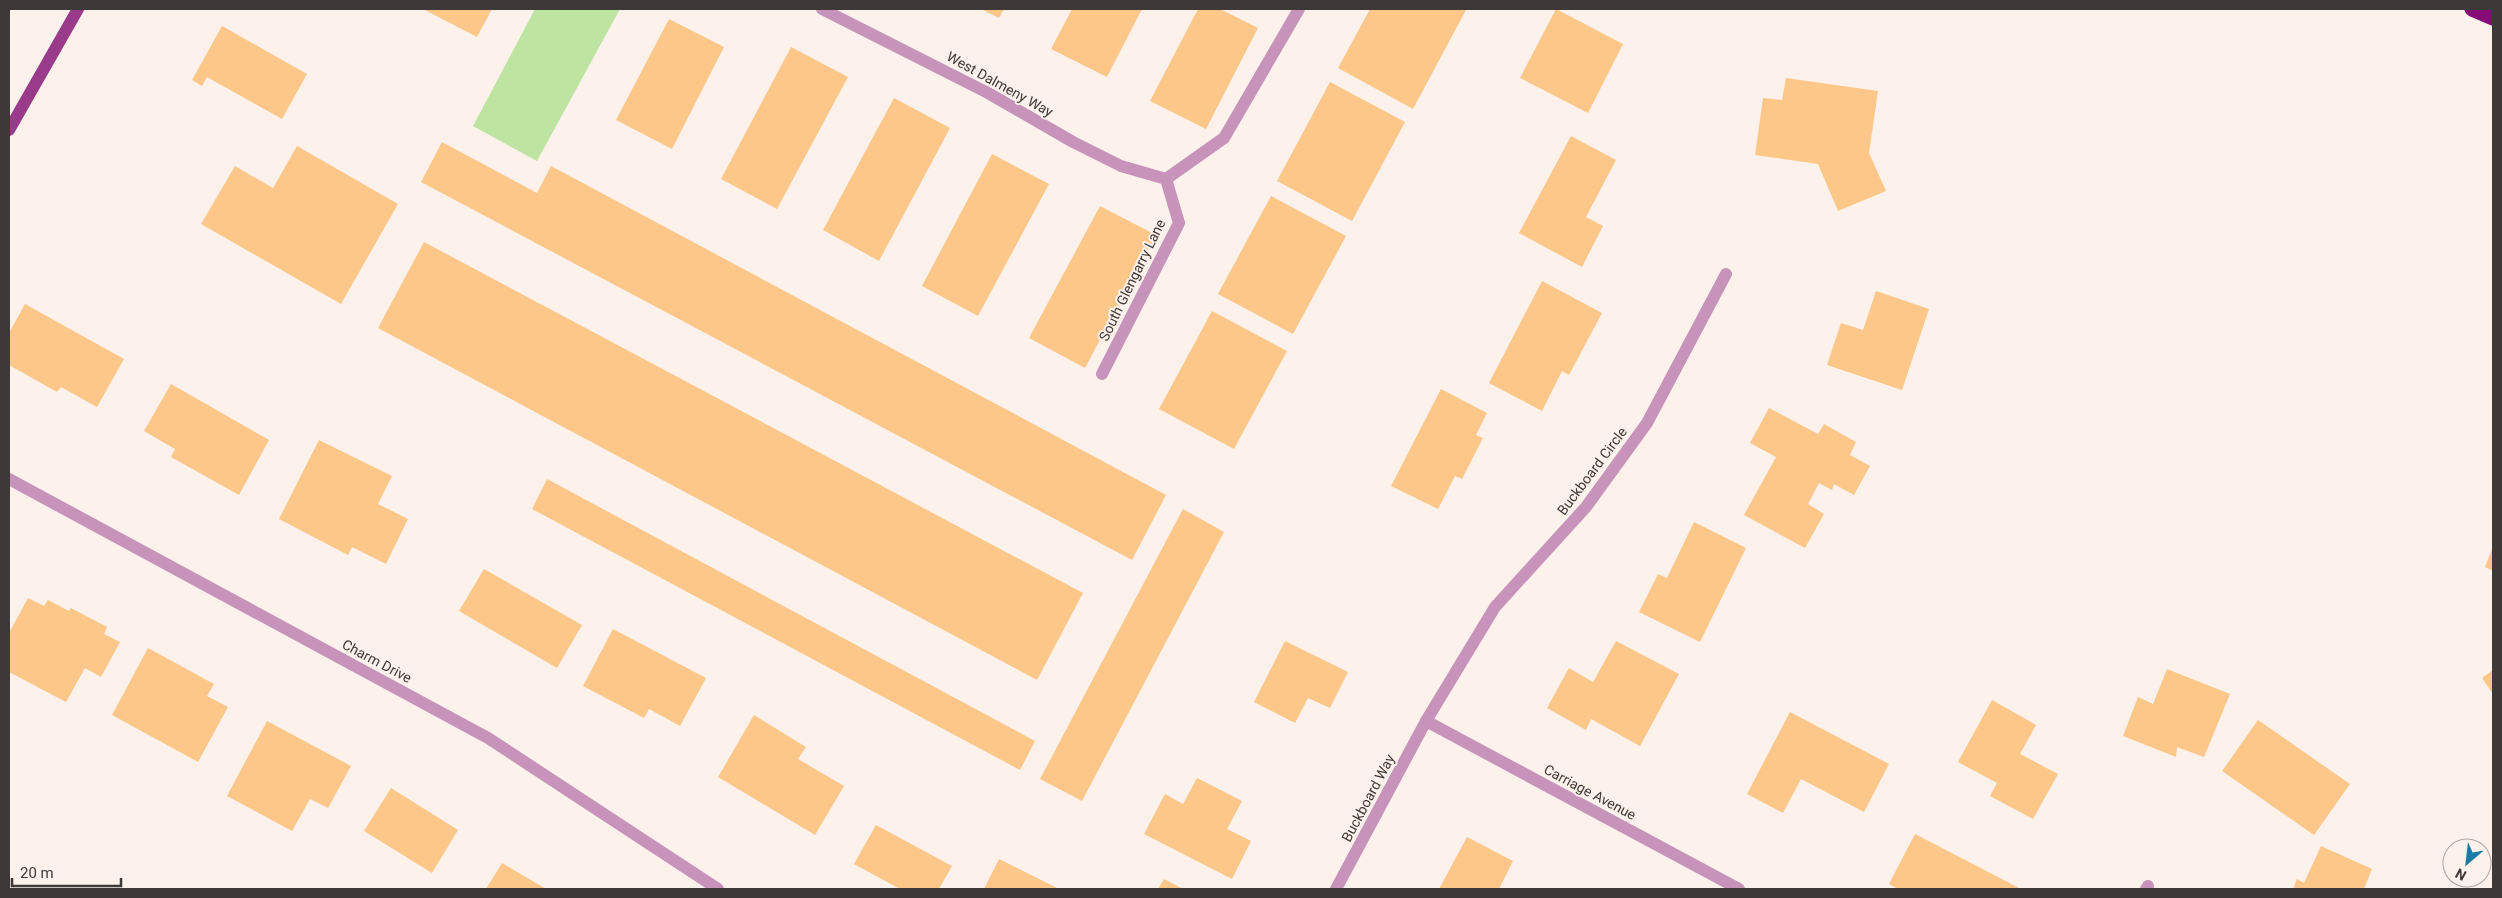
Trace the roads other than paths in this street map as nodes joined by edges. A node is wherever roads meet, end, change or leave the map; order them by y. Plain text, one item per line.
1 (78, 9) edge
2 (822, 9) edge
3 (1299, 9) edge
4 (2472, 9) edge
5 (2493, 18) edge
6 (9, 130) edge
7 (1166, 179) junction
8 (1726, 274) dead end
9 (1102, 374) dead end
10 (9, 480) edge
11 (1426, 722) junction
12 (718, 889) edge
13 (1336, 889) edge
14 (1739, 889) edge

1 - 6 main road
2 - 7 street, West Dalmeny Way
3 - 7 street
4 - 5 highway
7 - 9 street, South Glengarry Lane
8 - 11 street, Buckboard Circle
10 - 12 street, Charm Drive
11 - 13 street, Buckboard Way
11 - 14 street, Carriage Avenue

